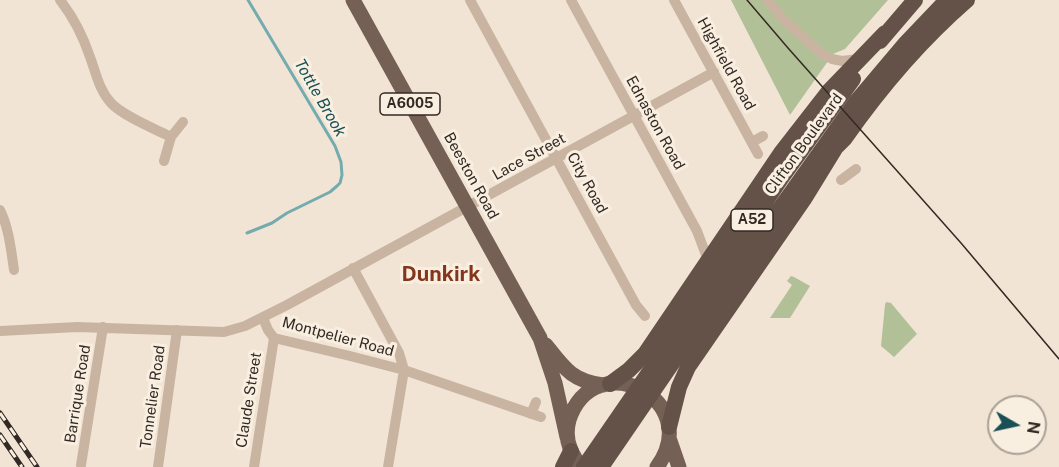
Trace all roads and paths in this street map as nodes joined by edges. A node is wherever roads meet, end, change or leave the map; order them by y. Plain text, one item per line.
1 (60, 0) edge
2 (353, 0) edge
3 (470, 0) edge
4 (571, 0) edge
5 (674, 0) edge
6 (767, 0) edge
7 (915, 0) edge
8 (947, 0) edge
9 (967, 0) edge
10 (885, 33) junction
11 (859, 59) junction
12 (714, 72) junction
13 (872, 84) junction
14 (634, 116) junction
15 (183, 122) dead end
16 (763, 136) dead end
17 (171, 137) junction
18 (752, 142) junction
19 (837, 146) junction
20 (758, 154) dead end
21 (556, 159) junction
22 (164, 160) dead end
23 (856, 169) dead end
24 (842, 180) dead end
25 (468, 207) junction
26 (0, 210) edge
27 (706, 262) junction
28 (353, 268) junction
29 (14, 270) dead end
30 (645, 316) dead end
31 (263, 318) junction
32 (103, 327) junction
33 (177, 330) junction
34 (0, 331) edge
35 (682, 336) junction
36 (274, 338) junction
37 (540, 338) junction
38 (404, 370) junction
39 (606, 385) junction
40 (537, 402) dead end
41 (669, 432) junction
42 (569, 444) junction
43 (81, 465) dead end
44 (158, 467) edge
45 (254, 467) edge
46 (388, 467) edge
47 (563, 467) edge
48 (583, 467) edge
49 (602, 467) edge
50 (657, 467) edge
51 (678, 467) edge

1 - 17 street
2 - 25 main road, Beeston Road / A6005
3 - 21 street, City Road
4 - 14 street, Ednaston Road
5 - 12 street, Highfield Road
6 - 11 street
7 - 10 highway, Clifton Boulevard / A52
8 - 13 highway, Clifton Boulevard / A52
9 - 19 highway
10 - 11 highway
10 - 35 highway, Clifton Boulevard / A52
11 - 27 highway
12 - 14 street, Lace Street
12 - 18 street, Highfield Road
13 - 19 highway
13 - 35 highway, Clifton Boulevard / A52
14 - 21 street, Lace Street
14 - 27 street, Ednaston Road
15 - 17 street
16 - 18 street
17 - 22 street
18 - 20 street, Highfield Road
19 - 41 highway
21 - 25 street, Lace Street
21 - 30 street, City Road
23 - 24 street
25 - 28 street, Lace Street
25 - 37 main road, Beeston Road / A6005
26 - 29 street
27 - 39 highway
28 - 31 street, Lace Street
28 - 38 street
31 - 33 street, Montpelier Road
31 - 36 street, Montpelier Road
32 - 33 street, Montpelier Road
32 - 34 street, Montpelier Road
32 - 43 street, Barrique Road
33 - 44 street, Tonnelier Road
35 - 48 highway, Clifton Boulevard / A52, bridge
35 - 49 highway, Clifton Boulevard / A52, bridge
36 - 38 street, Montpelier Road
36 - 45 street, Claude Street
37 - 39 main road, A6005
37 - 42 main road, A6005
38 - 40 street, Montpelier Road
38 - 46 street
39 - 41 main road, A6005
39 - 42 main road
41 - 50 main road
41 - 51 main road
42 - 47 highway
42 - 48 main road, A6005

